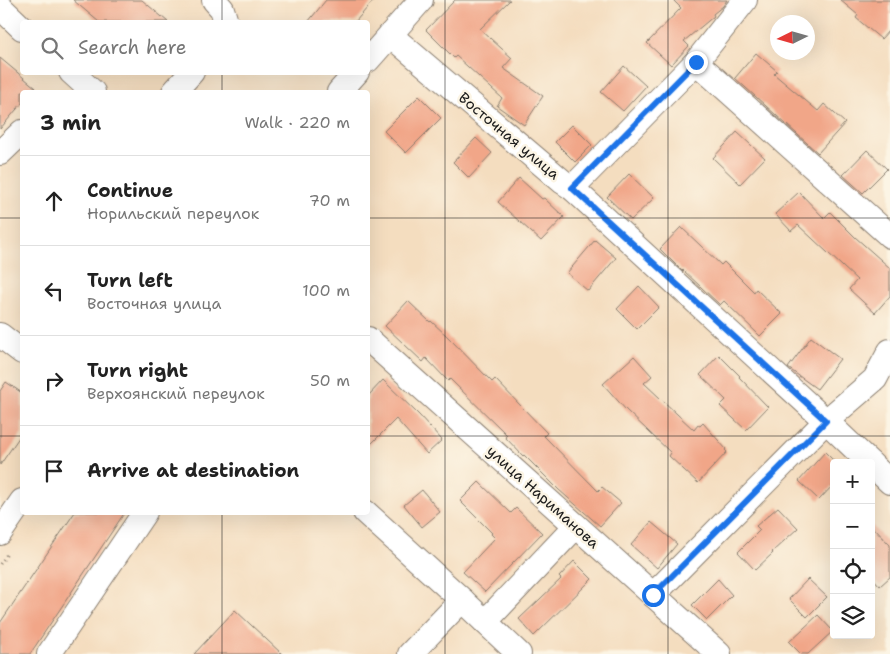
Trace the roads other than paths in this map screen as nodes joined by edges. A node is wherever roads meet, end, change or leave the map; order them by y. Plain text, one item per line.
1 (214, 0) edge
2 (421, 0) edge
3 (745, 0) edge
4 (0, 7) edge
5 (225, 20) edge
6 (20, 26) edge
7 (390, 35) junction
8 (370, 58) edge
9 (696, 62) junction
10 (189, 75) edge
11 (354, 75) edge
12 (176, 90) edge
13 (341, 90) edge
14 (20, 134) edge
15 (0, 153) edge
16 (572, 188) junction
17 (890, 236) edge
18 (0, 335) edge
19 (370, 341) edge
20 (20, 350) edge
21 (890, 351) edge
22 (882, 380) edge
23 (826, 421) junction
24 (865, 459) edge
25 (875, 468) edge
26 (890, 482) edge
27 (20, 504) edge
28 (143, 515) edge
29 (368, 515) edge
30 (576, 526) junction
31 (0, 533) edge
32 (653, 595) junction
33 (462, 600) junction
34 (484, 622) junction
35 (49, 654) edge
36 (410, 654) edge
37 (519, 654) edge
38 (719, 654) edge

1 - 5 street
2 - 7 street
3 - 9 street
4 - 6 street
7 - 8 street
7 - 16 street, Восточная улица
9 - 16 street
9 - 17 street
10 - 12 street
11 - 13 street
14 - 15 street
16 - 23 street, Восточная улица
18 - 20 street
19 - 30 street, улица Нариманова
21 - 22 street
22 - 23 street
23 - 24 street, Восточная улица
23 - 32 street
25 - 26 street, Восточная улица
27 - 31 street
28 - 35 street
29 - 33 street
30 - 32 street, улица Нариманова
30 - 34 street
32 - 38 street, улица Нариманова
33 - 34 street
33 - 36 street
34 - 37 street

